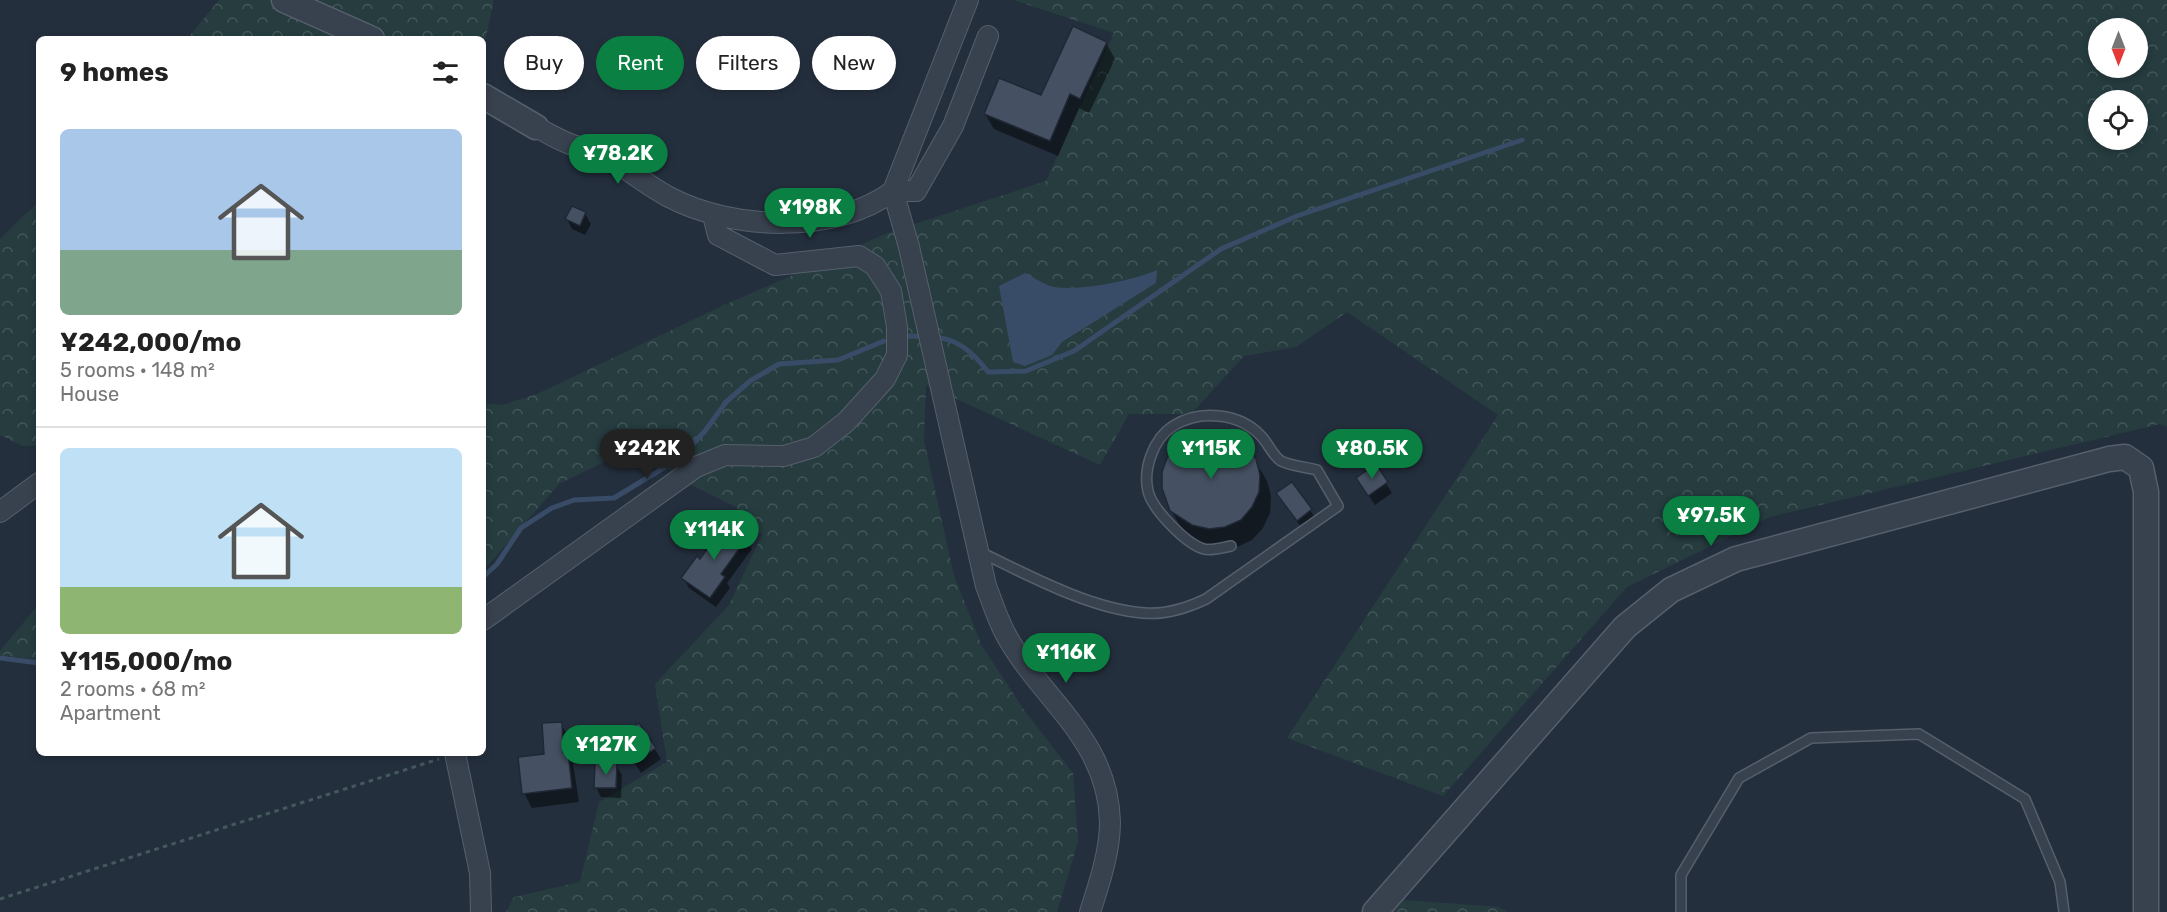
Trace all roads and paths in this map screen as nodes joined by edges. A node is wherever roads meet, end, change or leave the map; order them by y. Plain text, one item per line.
1 (284, 0) edge
2 (968, 0) edge
3 (365, 36) edge
4 (988, 36) dead end
5 (486, 98) edge
6 (536, 126) joint
7 (893, 191) junction
8 (713, 215) junction
9 (36, 485) edge
10 (0, 512) edge
11 (1232, 546) dead end
12 (976, 550) junction
13 (486, 618) edge
14 (446, 756) edge
15 (456, 756) edge
16 (0, 899) edge
17 (481, 912) edge
18 (1090, 912) edge
19 (1375, 912) edge
20 (1681, 912) edge
21 (2064, 912) edge
22 (2146, 912) edge

1 - 3 street
2 - 7 street
4 - 7 street
5 - 6 street
6 - 8 street
7 - 8 street
7 - 12 street
8 - 13 street
9 - 10 street
11 - 12 lane
12 - 18 street
14 - 16 path
15 - 17 street
19 - 22 street
20 - 21 lane

